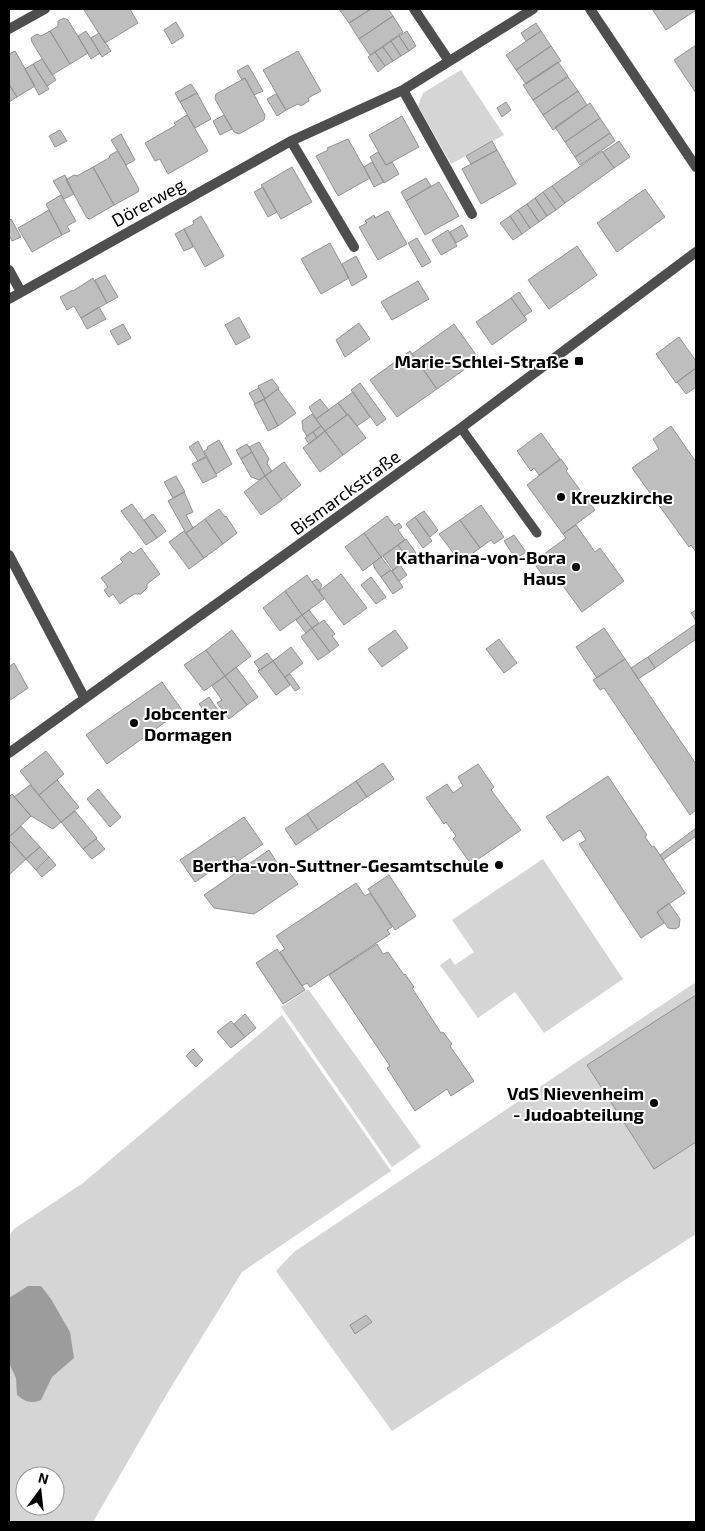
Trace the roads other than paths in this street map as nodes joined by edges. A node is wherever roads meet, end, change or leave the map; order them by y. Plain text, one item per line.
1 (45, 9) edge
2 (414, 9) edge
3 (533, 9) edge
4 (590, 9) edge
5 (9, 29) edge
6 (450, 61) junction
7 (403, 90) junction
8 (291, 141) junction
9 (696, 167) edge
10 (472, 214) dead end
11 (354, 247) dead end
12 (696, 252) edge
13 (9, 270) edge
14 (21, 292) junction
15 (9, 299) edge
16 (461, 428) junction
17 (537, 533) dead end
18 (9, 555) edge
19 (84, 697) junction
20 (9, 753) edge

1 - 5 street
2 - 6 street
3 - 6 street, Dörerweg
4 - 9 street
6 - 7 street, Dörerweg
7 - 8 street, Dörerweg
7 - 10 street
8 - 11 street
8 - 14 street, Dörerweg
12 - 16 street, Bismarckstraße
13 - 14 street
14 - 15 street, Dörerweg
16 - 17 lane
16 - 19 street, Bismarckstraße
18 - 19 street
19 - 20 street, Bismarckstraße

